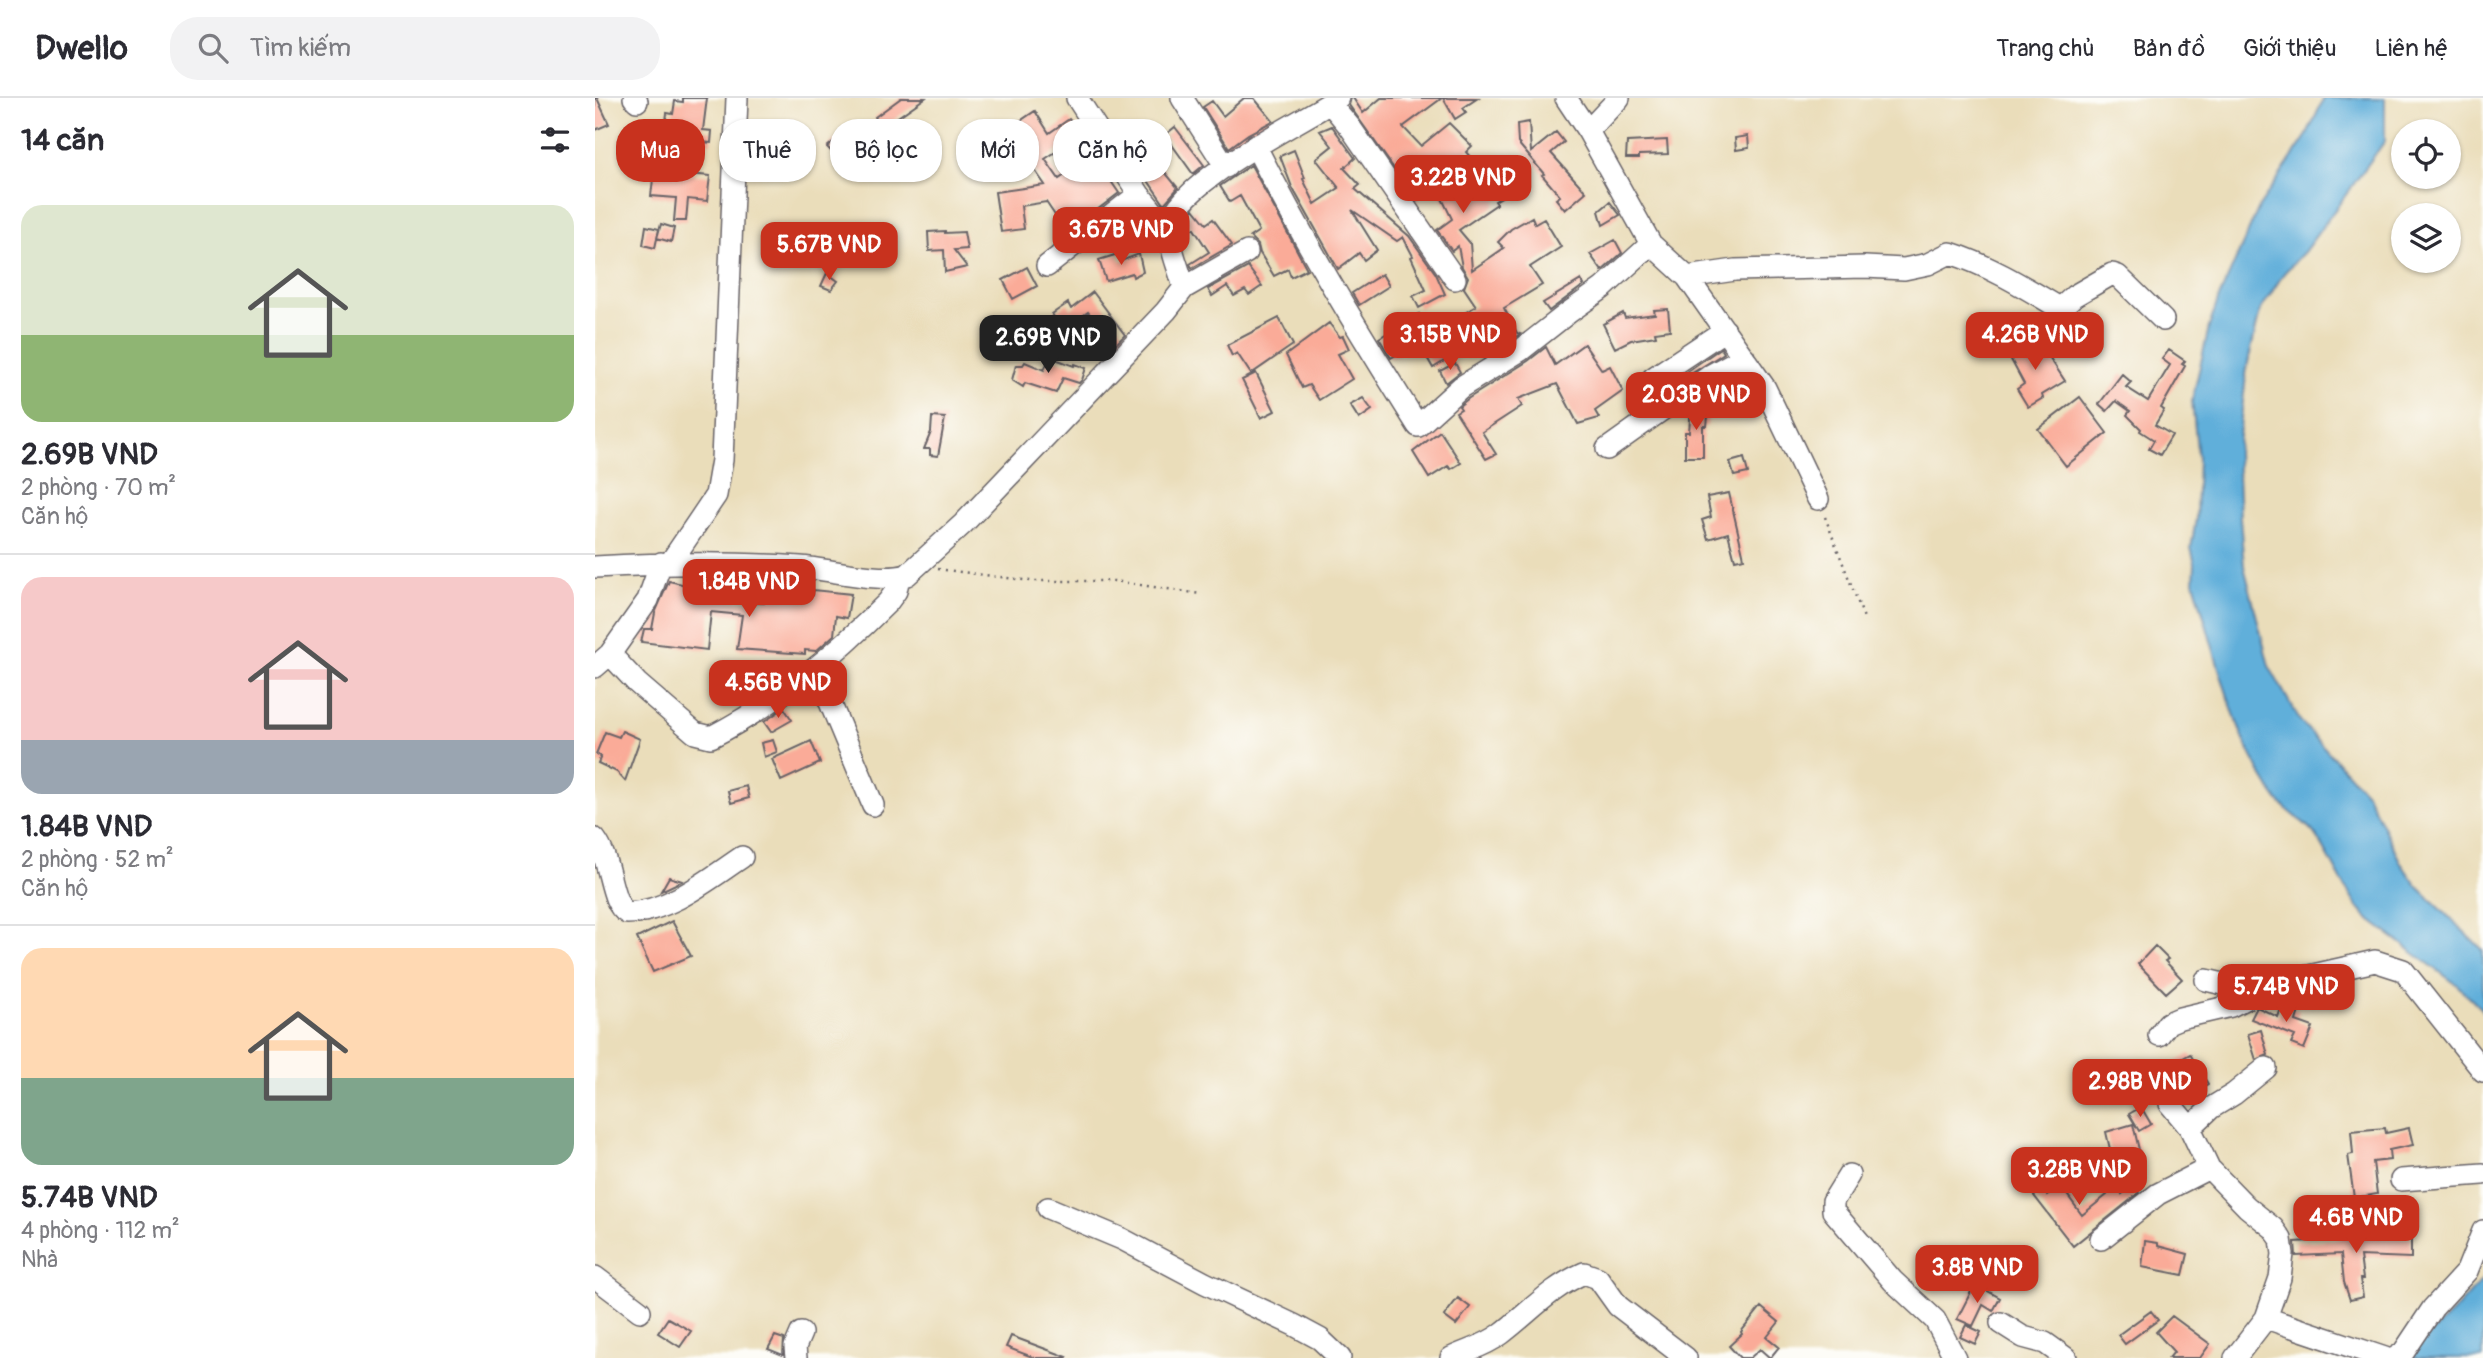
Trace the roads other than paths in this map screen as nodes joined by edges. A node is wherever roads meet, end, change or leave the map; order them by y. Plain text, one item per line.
1 (737, 98) edge
2 (1077, 98) edge
3 (1182, 98) edge
4 (1566, 98) edge
5 (1619, 98) edge
6 (1334, 101) edge
7 (1588, 131) junction
8 (1255, 145) junction
9 (1226, 167) junction
10 (1139, 194) junction
11 (1168, 230) junction
12 (1651, 244) junction
13 (1247, 251) dead end
14 (1047, 266) dead end
15 (1687, 277) junction
16 (1455, 279) dead end
17 (1184, 288) junction
18 (2163, 320) dead end
19 (1725, 330) junction
20 (1744, 356) junction
21 (1653, 378) dead end
22 (1607, 449) dead end
23 (1818, 499) road end
24 (666, 563) junction
25 (595, 566) edge
26 (908, 572) junction
27 (602, 660) edge
28 (816, 669) junction
29 (873, 805) dead end
30 (595, 839) edge
31 (742, 857) dead end
32 (2206, 980) dead end
33 (2258, 992) junction
34 (2159, 1035) dead end
35 (2266, 1068) dead end
36 (2483, 1071) edge
37 (2169, 1104) dead end
38 (2190, 1128) junction
39 (2209, 1168) junction
40 (2483, 1174) edge
41 (1849, 1175) dead end
42 (2401, 1180) dead end
43 (1048, 1208) dead end
44 (2483, 1231) edge
45 (2101, 1239) dead end
46 (595, 1277) edge
47 (639, 1311) dead end
48 (2266, 1318) junction
49 (2001, 1323) dead end
50 (801, 1333) dead end
51 (1486, 1353) edge
52 (796, 1358) edge
53 (1341, 1358) edge
54 (1451, 1358) edge
55 (1686, 1358) edge
56 (1955, 1358) edge
57 (2066, 1358) edge
58 (2235, 1358) edge
59 (2385, 1358) edge
60 (2395, 1358) edge

1 - 24 street
2 - 10 street
3 - 9 street
4 - 7 street
5 - 7 street
6 - 8 street
6 - 16 street
7 - 12 street
8 - 9 street
8 - 12 street
9 - 11 street
10 - 11 street
10 - 14 street
11 - 17 street
12 - 15 street
13 - 17 street
15 - 18 street
15 - 19 street
17 - 26 street
19 - 20 street
19 - 21 street
20 - 22 street
20 - 23 street
24 - 25 street
24 - 26 street
24 - 27 street
26 - 28 street
27 - 28 street
28 - 29 street
30 - 31 street
32 - 33 street
33 - 34 street
33 - 36 street
35 - 38 street
37 - 38 street
38 - 39 street
39 - 45 street
39 - 48 street
40 - 42 street
41 - 56 street
43 - 53 street
44 - 60 street
46 - 47 street
48 - 58 street
48 - 59 street
49 - 57 street
50 - 52 street
51 - 54 street
51 - 55 street

